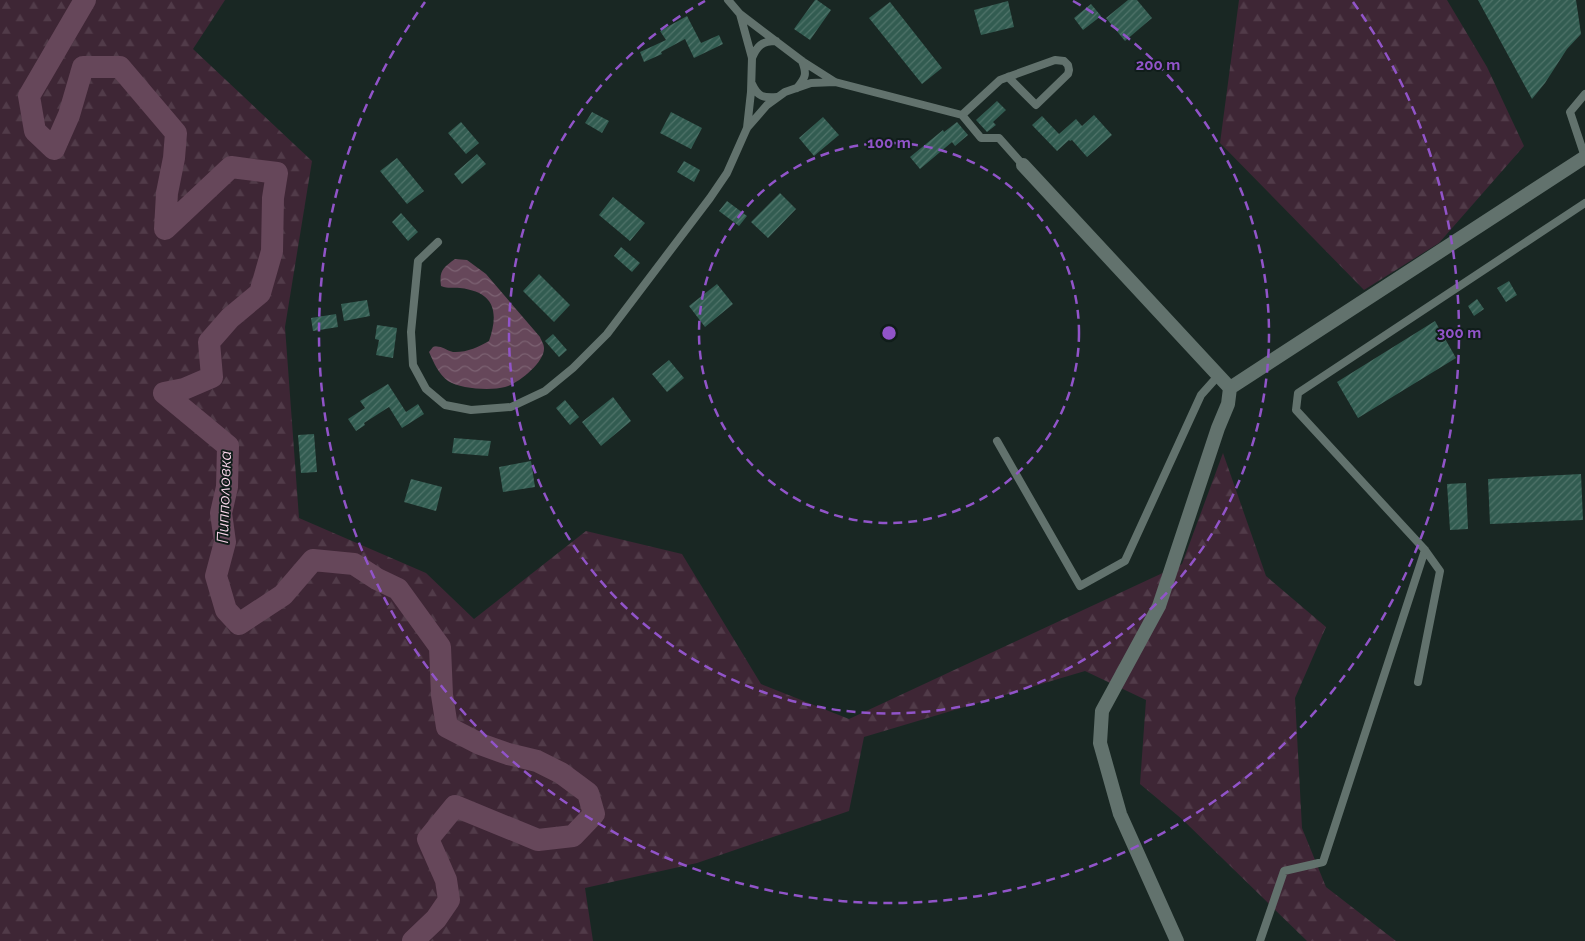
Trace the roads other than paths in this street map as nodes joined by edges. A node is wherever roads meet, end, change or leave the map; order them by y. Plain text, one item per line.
1 (728, 0) edge
2 (740, 14) junction
3 (776, 41) junction
4 (752, 58) junction
5 (802, 61) junction
6 (1008, 77) junction
7 (835, 82) junction
8 (751, 83) junction
9 (797, 88) junction
10 (1585, 94) edge
11 (778, 97) junction
12 (962, 115) junction
13 (748, 128) junction
14 (1585, 157) edge
15 (1023, 165) joint
16 (1585, 202) edge
17 (438, 242) dead end
18 (1218, 376) junction
19 (1230, 388) junction
20 (997, 441) dead end
21 (1425, 550) junction
22 (1418, 682) dead end
23 (1177, 941) edge
24 (1260, 941) edge

1 - 2 lane
2 - 3 lane
2 - 4 lane
3 - 4 lane
3 - 5 lane
4 - 8 lane
5 - 7 lane
5 - 9 lane
6 - 6 lane
6 - 12 lane
7 - 9 lane
7 - 12 lane
8 - 11 lane
8 - 13 lane
9 - 11 lane
10 - 14 lane
11 - 13 lane
12 - 15 lane
13 - 17 lane
14 - 19 street
15 - 18 street
16 - 21 lane
18 - 19 street
18 - 20 lane
19 - 23 street
21 - 22 lane
21 - 24 lane

